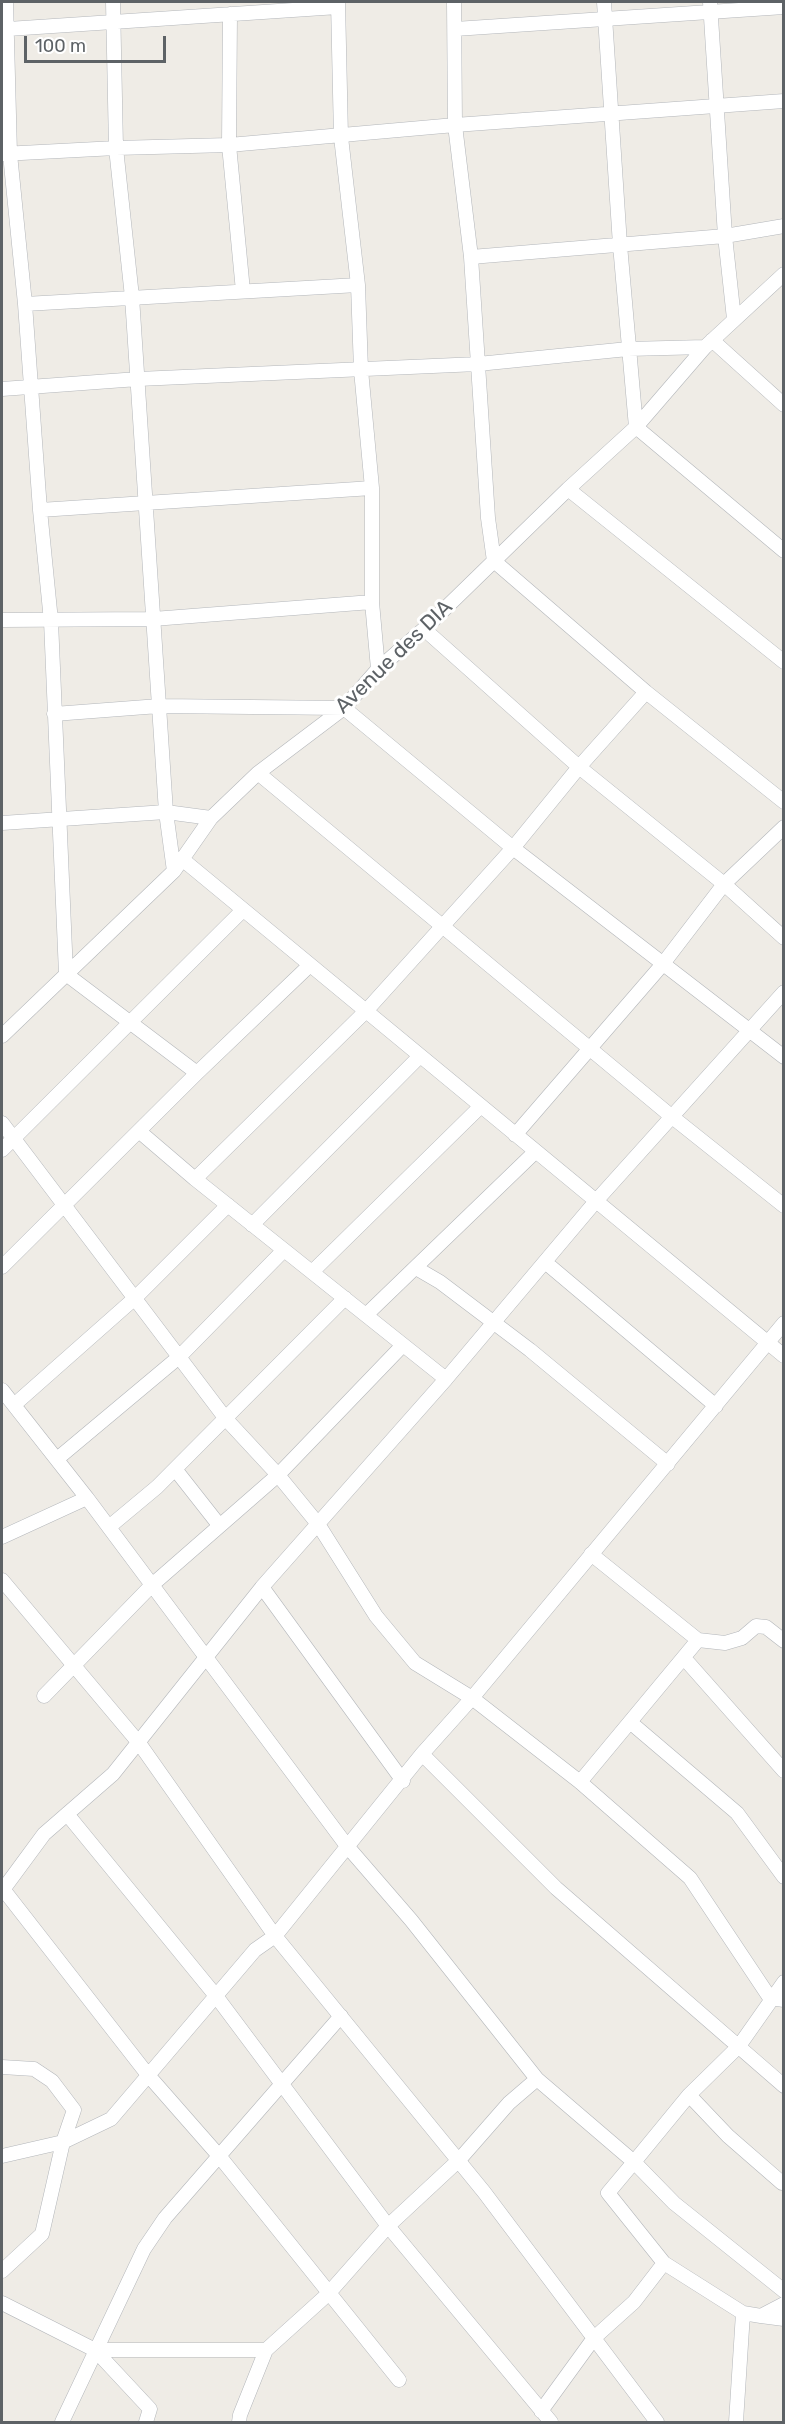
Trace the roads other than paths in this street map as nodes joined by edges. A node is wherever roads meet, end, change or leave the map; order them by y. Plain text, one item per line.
1 (6, 2) edge
2 (113, 2) edge
3 (454, 2) edge
4 (604, 2) edge
5 (338, 4) edge
6 (711, 6) edge
7 (783, 7) edge
8 (230, 14) junction
9 (605, 18) junction
10 (115, 22) junction
11 (8, 29) junction
12 (455, 29) junction
13 (783, 101) edge
14 (717, 106) junction
15 (610, 113) junction
16 (455, 125) junction
17 (341, 137) junction
18 (230, 145) junction
19 (116, 148) junction
20 (6, 154) edge
21 (783, 226) edge
22 (725, 236) junction
23 (620, 245) junction
24 (471, 257) junction
25 (783, 274) edge
26 (358, 285) junction
27 (243, 291) junction
28 (132, 297) junction
29 (26, 304) junction
30 (734, 319) junction
31 (709, 343) junction
32 (628, 350) junction
33 (478, 364) junction
34 (361, 370) junction
35 (138, 379) junction
36 (30, 387) junction
37 (2, 389) edge
38 (783, 405) edge
39 (636, 427) junction
40 (372, 488) junction
41 (568, 489) junction
42 (146, 504) junction
43 (40, 510) junction
44 (783, 550) edge
45 (494, 561) junction
46 (372, 602) junction
47 (153, 619) junction
48 (2, 620) edge
49 (51, 621) junction
50 (424, 629) junction
51 (783, 662) edge
52 (378, 669) junction
53 (646, 692) junction
54 (159, 706) junction
55 (344, 708) junction
56 (54, 714) junction
57 (579, 767) junction
58 (258, 773) junction
59 (783, 802) edge
60 (166, 812) junction
61 (211, 818) junction
62 (60, 819) junction
63 (2, 823) edge
64 (783, 827) edge
65 (513, 848) junction
66 (178, 865) junction
67 (724, 884) junction
68 (243, 910) junction
69 (442, 926) junction
70 (783, 938) edge
71 (310, 965) junction
72 (662, 965) junction
73 (66, 974) junction
74 (783, 992) edge
75 (366, 1011) junction
76 (19, 1019) junction
77 (130, 1023) junction
78 (2, 1024) edge
79 (750, 1031) junction
80 (2, 1036) edge
81 (589, 1048) junction
82 (420, 1056) junction
83 (783, 1057) edge
84 (197, 1073) junction
85 (480, 1107) junction
86 (671, 1116) junction
87 (2, 1123) edge
88 (140, 1132) junction
89 (515, 1135) junction
90 (14, 1139) junction
91 (2, 1150) edge
92 (535, 1152) junction
93 (195, 1179) junction
94 (596, 1201) junction
95 (63, 1204) junction
96 (228, 1205) junction
97 (783, 1206) edge
98 (252, 1225) junction
99 (284, 1250) junction
100 (545, 1262) junction
101 (2, 1267) edge
102 (416, 1268) junction
103 (312, 1272) junction
104 (135, 1298) junction
105 (345, 1298) junction
106 (366, 1315) junction
107 (492, 1322) junction
108 (783, 1323) edge
109 (767, 1343) junction
110 (403, 1345) junction
111 (783, 1356) edge
112 (179, 1357) junction
113 (446, 1379) junction
114 (2, 1390) edge
115 (14, 1406) junction
116 (716, 1406) junction
117 (226, 1419) junction
118 (57, 1459) junction
119 (668, 1464) junction
120 (174, 1469) junction
121 (278, 1475) junction
122 (87, 1498) junction
123 (318, 1524) junction
124 (219, 1525) junction
125 (109, 1527) junction
126 (2, 1537) edge
127 (591, 1554) junction
128 (2, 1580) edge
129 (152, 1585) junction
130 (262, 1587) junction
131 (698, 1640) junction
132 (783, 1641) edge
133 (204, 1657) junction
134 (684, 1658) junction
135 (73, 1667) junction
136 (45, 1696) dead end
137 (472, 1698) junction
138 (630, 1722) junction
139 (138, 1743) junction
140 (422, 1754) junction
141 (783, 1771) edge
142 (402, 1780) junction
143 (580, 1782) junction
144 (67, 1814) junction
145 (347, 1846) junction
146 (783, 1877) edge
147 (2, 1890) edge
148 (275, 1936) junction
149 (783, 1982) edge
150 (216, 1996) junction
151 (777, 1999) edge
152 (341, 2016) junction
153 (739, 2046) junction
154 (2, 2067) edge
155 (148, 2075) junction
156 (537, 2079) junction
157 (281, 2086) junction
158 (783, 2086) edge
159 (689, 2095) junction
160 (63, 2142) junction
161 (2, 2156) edge
162 (220, 2157) junction
163 (459, 2160) junction
164 (634, 2162) junction
165 (783, 2183) edge
166 (388, 2226) junction
167 (664, 2263) junction
168 (2, 2271) edge
169 (783, 2290) edge
170 (328, 2294) junction
171 (2, 2303) edge
172 (783, 2304) edge
173 (743, 2313) junction
174 (761, 2316) junction
175 (783, 2319) edge
176 (594, 2338) junction
177 (95, 2350) junction
178 (266, 2350) junction
179 (399, 2380) dead end
180 (541, 2411) junction
181 (62, 2422) edge
182 (146, 2422) edge
183 (239, 2422) edge
184 (550, 2422) edge
185 (657, 2422) edge
186 (736, 2422) edge

1 - 11 street
2 - 10 street
3 - 12 street
4 - 9 street
5 - 8 street
5 - 17 street
6 - 7 street
6 - 9 street
6 - 14 street
8 - 10 street
8 - 18 street
9 - 12 street
9 - 15 street
10 - 11 street
10 - 19 street
11 - 20 street
12 - 16 street
13 - 14 street
14 - 15 street
14 - 22 street
15 - 16 street
15 - 23 street
16 - 17 street
16 - 24 street
17 - 18 street
17 - 26 street
18 - 19 street
18 - 27 street
19 - 20 street
19 - 28 street
20 - 29 street
21 - 22 street
22 - 23 street
22 - 30 street
23 - 24 street
23 - 32 street
24 - 33 street
25 - 30 street, Avenue des DIA
26 - 27 street
26 - 34 street
27 - 28 street
28 - 29 street
28 - 35 street
29 - 36 street
30 - 31 street, Avenue des DIA
31 - 32 street
31 - 38 street
31 - 39 street, Avenue des DIA
32 - 33 street
32 - 39 street
33 - 34 street
33 - 45 street
34 - 35 street
34 - 40 street
35 - 36 street
35 - 42 street
36 - 37 street
36 - 43 street
39 - 41 street, Avenue des DIA
39 - 44 street
40 - 42 street
40 - 46 street
41 - 45 street, Avenue des DIA
41 - 51 street
42 - 43 street
42 - 47 street
43 - 49 street
45 - 50 street, Avenue des DIA
45 - 53 street
46 - 47 street
46 - 52 street
47 - 49 street
47 - 54 street
48 - 49 street
49 - 56 street
50 - 52 street, Avenue des DIA
50 - 57 street
52 - 55 street, Avenue des DIA
53 - 57 street
53 - 59 street
54 - 55 street
54 - 56 street
54 - 60 street
55 - 58 street, Avenue des DIA
55 - 65 street
56 - 62 street
57 - 65 street
57 - 67 street
58 - 61 street, Avenue des DIA
58 - 69 street
60 - 61 street
60 - 62 street
60 - 66 street
61 - 66 street, Avenue des DIA
62 - 63 street
62 - 73 street
64 - 67 street
65 - 69 street
65 - 72 street
66 - 68 street
66 - 73 street, Avenue des DIA
67 - 70 street
67 - 72 street
68 - 71 street
68 - 77 street
69 - 75 street
69 - 81 street
71 - 75 street
71 - 84 street
72 - 79 street
72 - 81 street
73 - 76 street, Avenue des DIA
73 - 77 street
74 - 79 street
75 - 82 street
75 - 93 street
76 - 78 street
76 - 80 street, Avenue des DIA
77 - 84 street
77 - 90 street
79 - 83 street
79 - 86 street
81 - 86 street
81 - 89 street
82 - 85 street
82 - 98 street
84 - 88 street
85 - 89 street
85 - 103 street
86 - 94 street
86 - 97 street
87 - 90 street
88 - 93 street
88 - 95 street
89 - 92 street
90 - 91 street
90 - 95 street
92 - 94 street
92 - 102 street
93 - 96 street
94 - 100 street
94 - 109 street
95 - 101 street
95 - 104 street
96 - 98 street
96 - 104 street
98 - 99 street
99 - 103 street
99 - 112 street
100 - 107 street
100 - 116 street
102 - 106 street
102 - 107 street
103 - 105 street
104 - 112 street
104 - 115 street
105 - 106 street
105 - 117 street
106 - 110 street
107 - 113 street
107 - 119 street
108 - 109 street
109 - 111 street
109 - 116 street
110 - 113 street
110 - 121 street
112 - 117 street
112 - 118 street
113 - 123 street
114 - 115 street
115 - 118 street
116 - 119 street
117 - 120 street
117 - 121 street
118 - 122 street
119 - 127 street
120 - 124 street
120 - 125 street
121 - 123 street
121 - 124 street
122 - 125 street
122 - 126 street
123 - 130 street
123 - 137 street
124 - 129 street
125 - 129 street
127 - 131 street
127 - 137 street
128 - 135 street
129 - 133 street
129 - 135 street
130 - 133 street
130 - 142 street
131 - 132 street
131 - 134 street
133 - 139 street
133 - 145 street
134 - 138 street
134 - 141 street
135 - 136 street
135 - 139 street
137 - 140 street
137 - 143 street
138 - 143 street
138 - 146 street
139 - 144 street
139 - 148 street
140 - 142 street
140 - 153 street
142 - 145 street
143 - 151 street
144 - 147 street
144 - 150 street
145 - 148 street
145 - 156 street
147 - 155 street
148 - 150 street
148 - 152 street
149 - 151 street
150 - 155 street
150 - 157 street
151 - 153 street
152 - 157 street
152 - 163 street
153 - 158 street
153 - 159 street
154 - 160 street
155 - 160 street
155 - 162 street
156 - 163 street
156 - 164 street
157 - 162 street
157 - 166 street
159 - 164 street
159 - 165 street
160 - 161 street
160 - 168 street
162 - 170 street
162 - 177 street
163 - 166 street
163 - 176 street
164 - 167 street
164 - 169 street
166 - 170 street
166 - 180 street
167 - 173 street
167 - 176 street
170 - 178 street
170 - 179 street
171 - 177 street
172 - 174 street
173 - 174 street
173 - 186 street
174 - 175 street
176 - 180 street
176 - 185 street
177 - 178 street
177 - 181 street
177 - 182 street
178 - 183 street
180 - 184 street

